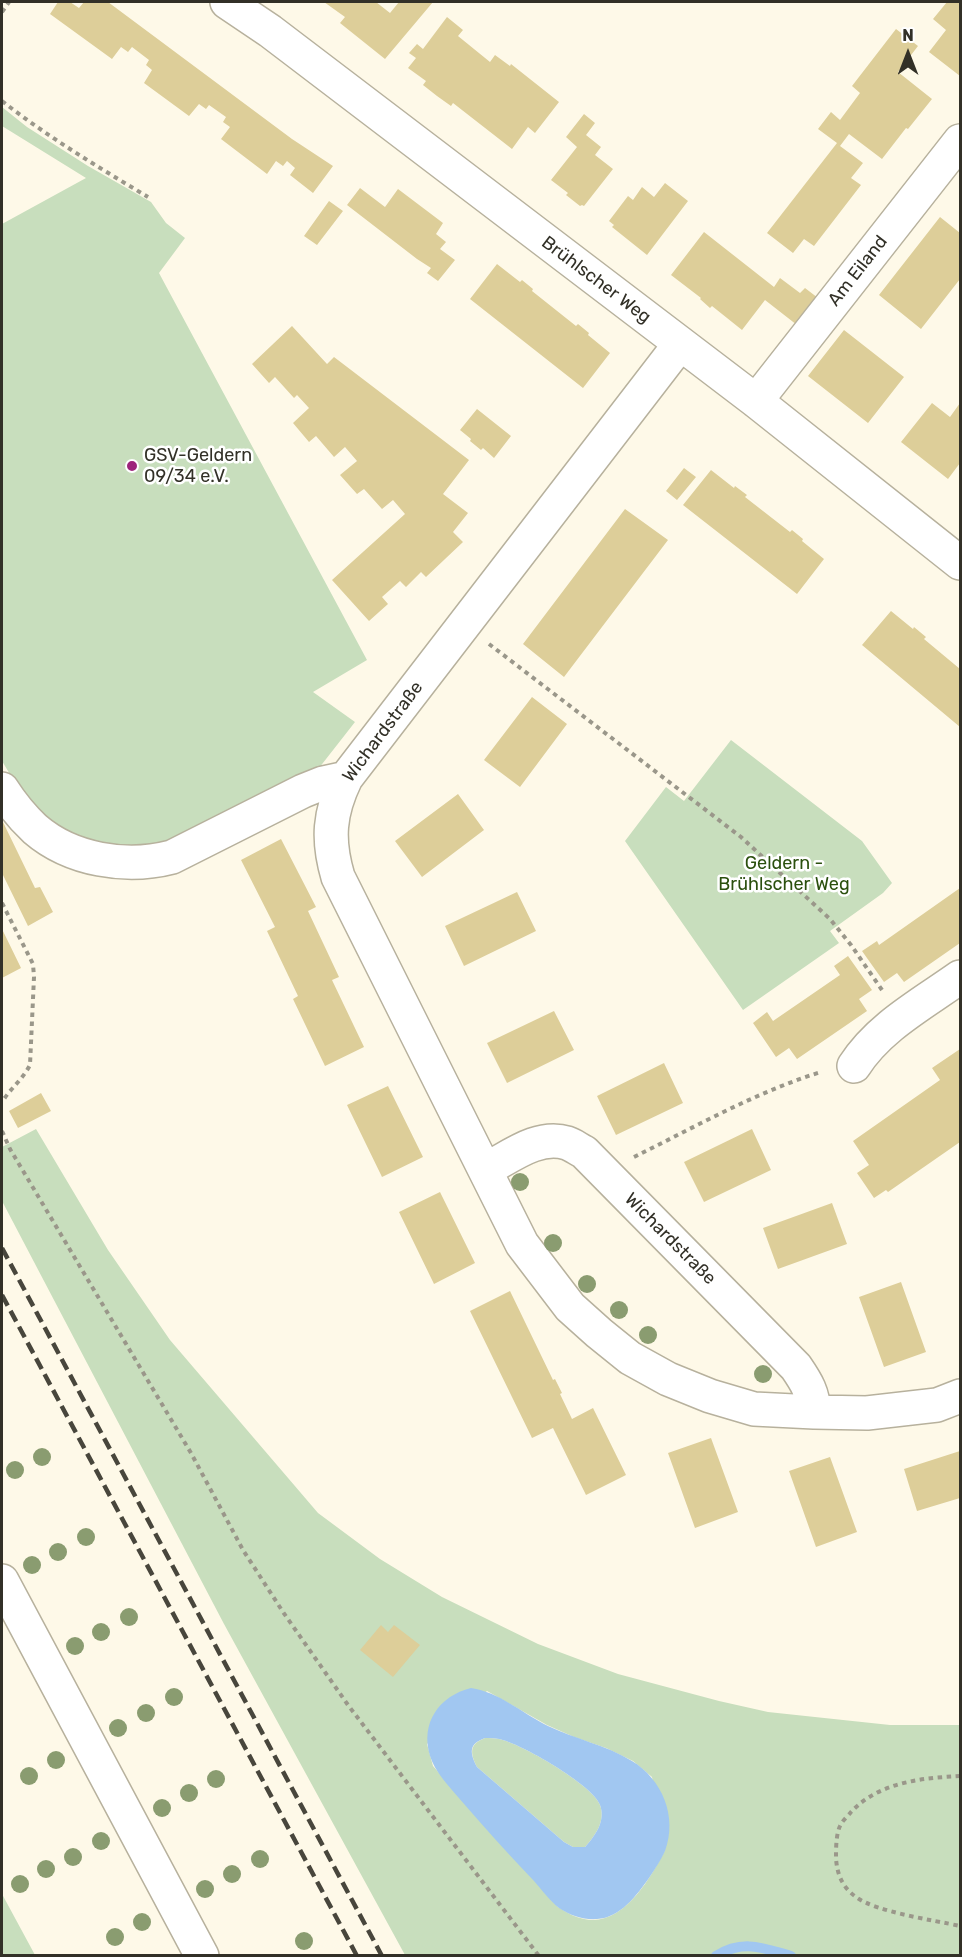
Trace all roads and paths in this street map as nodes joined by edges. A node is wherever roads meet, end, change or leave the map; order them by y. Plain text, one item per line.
1 (9, 2) edge
2 (227, 2) edge
3 (2, 12) edge
4 (2, 101) edge
5 (960, 141) edge
6 (148, 197) dead end
7 (680, 344) junction
8 (756, 401) junction
9 (960, 563) edge
10 (464, 626) junction
11 (346, 778) junction
12 (2, 789) edge
13 (2, 903) edge
14 (960, 977) edge
15 (901, 1018) junction
16 (854, 1066) joint
17 (2, 1102) edge
18 (2, 1131) edge
19 (485, 1170) junction
20 (604, 1172) junction
21 (960, 1396) edge
22 (814, 1412) junction
23 (2, 1581) edge
24 (960, 1776) edge
25 (960, 1926) edge
26 (202, 1956) edge
27 (539, 1956) edge

1 - 3 path
2 - 7 street, Brühlscher Weg
4 - 6 path
5 - 8 street, Am Eiland
7 - 8 street, Brühlscher Weg
7 - 10 street, Wichardstraße
8 - 9 street, Brühlscher Weg
10 - 11 street, Wichardstraße
10 - 15 path
11 - 12 street
11 - 19 street, Wichardstraße
13 - 17 path
14 - 15 street
15 - 16 street
16 - 20 path
18 - 27 path
19 - 20 street, Wichardstraße
19 - 22 street, Wichardstraße
20 - 22 street, Wichardstraße
21 - 22 street, Wichardstraße
23 - 26 street
24 - 25 path

